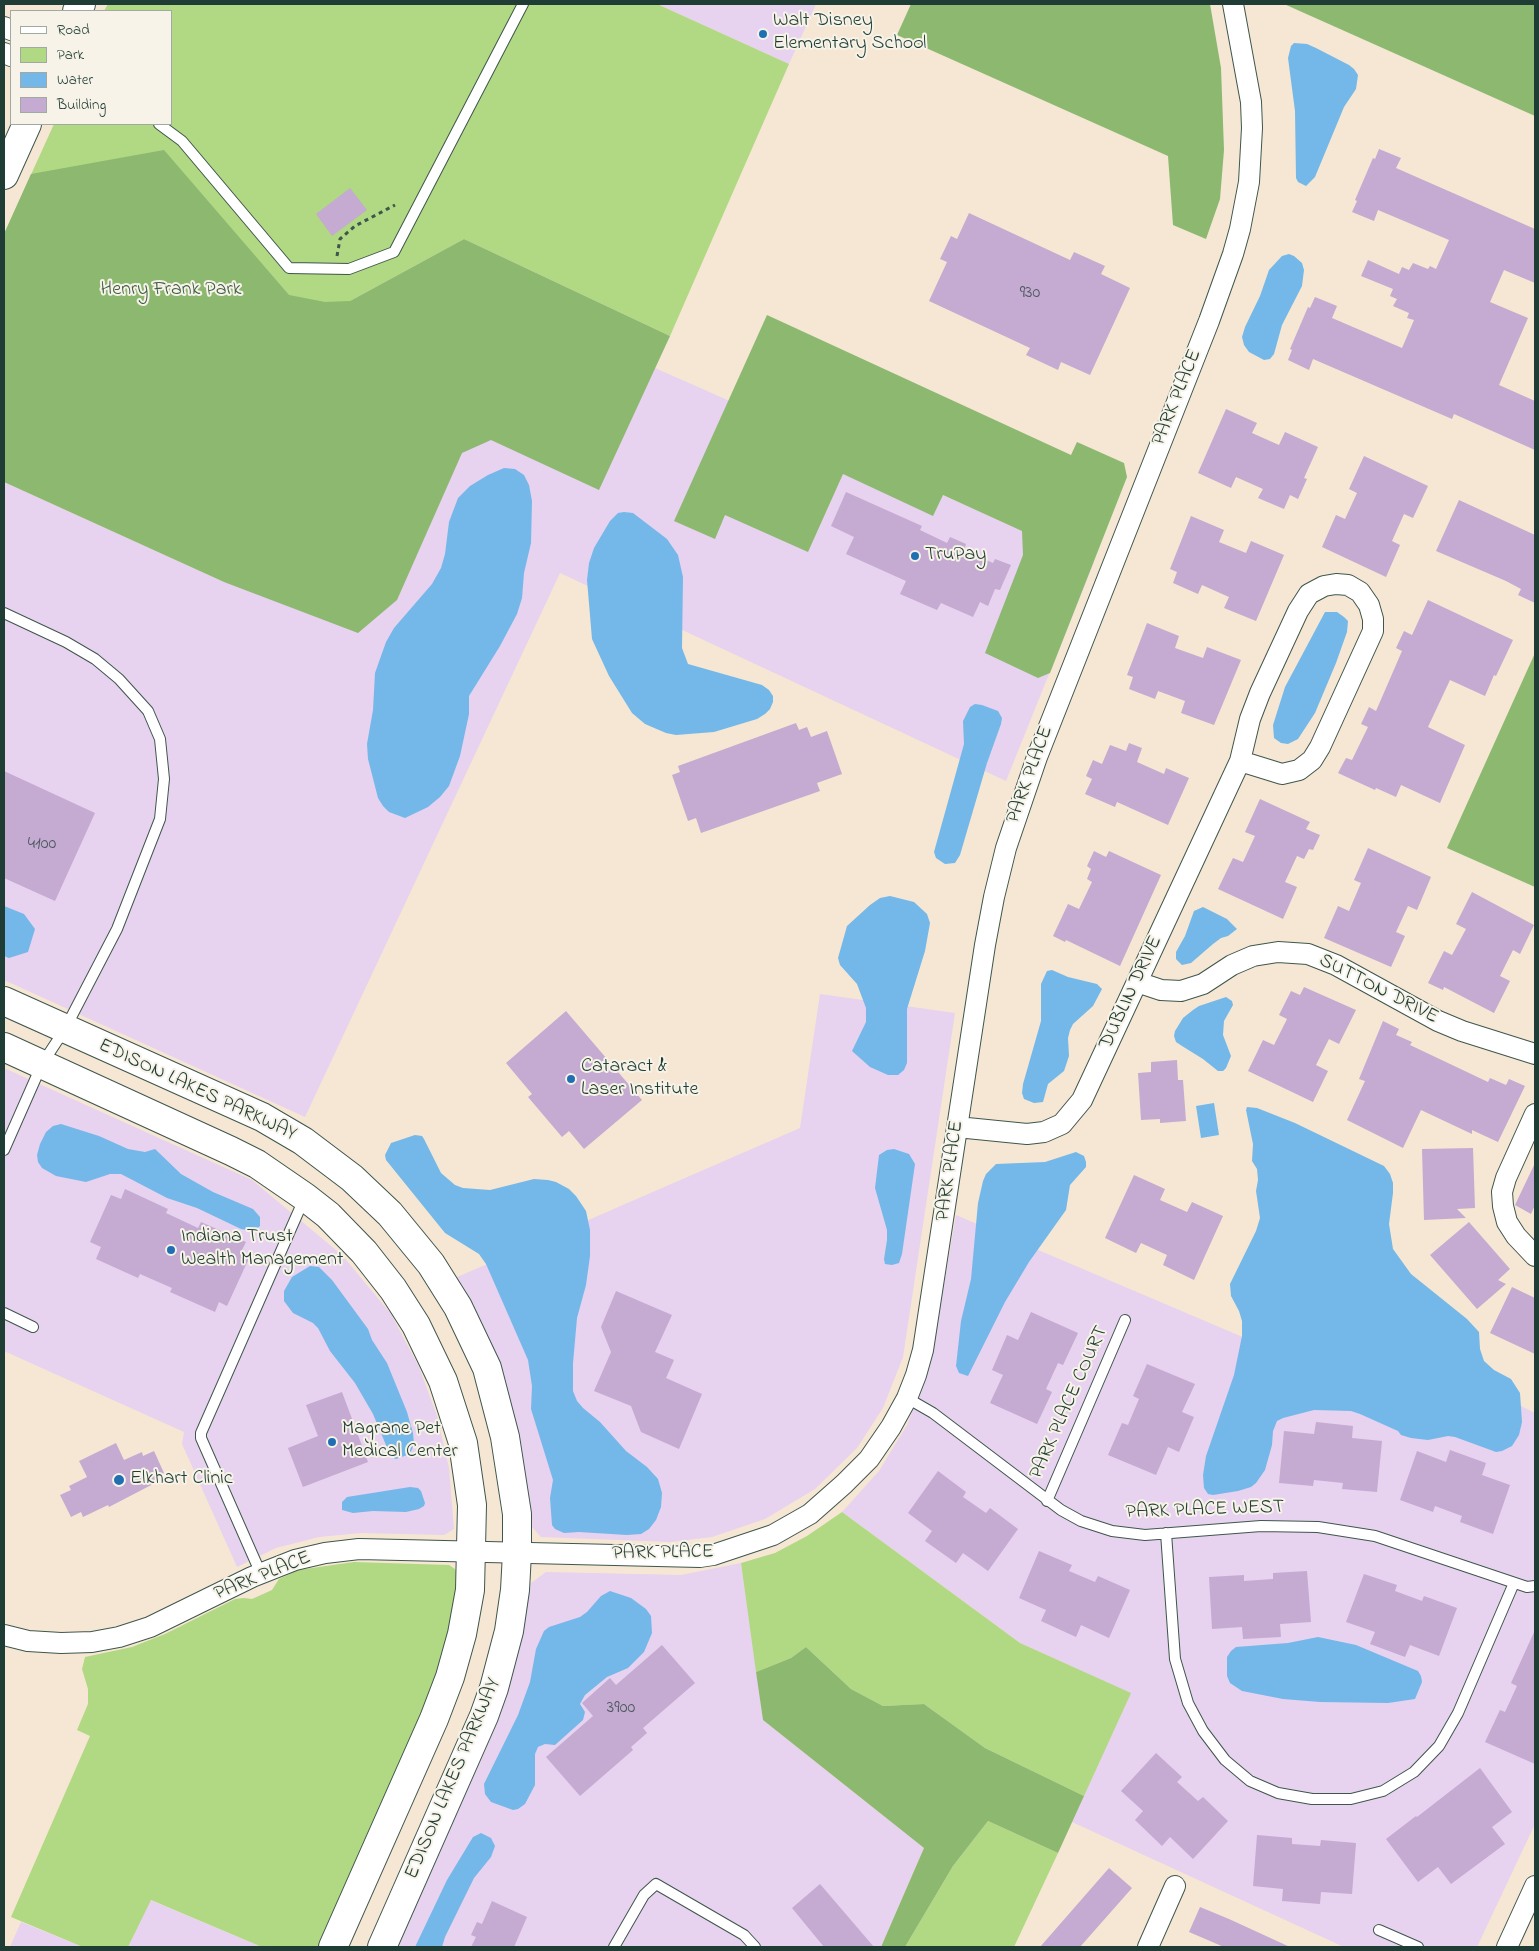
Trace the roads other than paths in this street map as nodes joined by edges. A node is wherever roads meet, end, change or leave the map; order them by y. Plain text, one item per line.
1 (523, 4) edge
2 (1233, 4) edge
3 (27, 125) edge
4 (160, 125) edge
5 (4, 175) edge
6 (4, 613) edge
7 (1240, 761) junction
8 (1137, 982) junction
9 (4, 1001) edge
10 (65, 1029) junction
11 (4, 1047) edge
12 (1535, 1054) edge
13 (42, 1064) junction
14 (1535, 1114) edge
15 (958, 1127) junction
16 (4, 1150) edge
17 (305, 1196) junction
18 (1535, 1256) edge
19 (4, 1313) edge
20 (1125, 1320) dead end
21 (33, 1327) dead end
22 (907, 1398) junction
23 (1047, 1500) junction
24 (1166, 1533) junction
25 (472, 1552) junction
26 (518, 1553) junction
27 (261, 1574) junction
28 (1514, 1583) junction
29 (1535, 1586) edge
30 (4, 1636) edge
31 (1175, 1886) dead end
32 (1535, 1886) edge
33 (1528, 1920) edge
34 (1379, 1930) dead end
35 (333, 1947) edge
36 (382, 1947) edge
37 (614, 1947) edge
38 (755, 1947) edge
39 (1148, 1947) edge
40 (1418, 1947) edge
41 (1507, 1947) edge

1 - 4 lane
2 - 15 street, PARK PLACE
3 - 5 street
6 - 10 lane
7 - 7 street, DUBLIN DRIVE
7 - 8 street, DUBLIN DRIVE
8 - 12 street, SUTTON DRIVE
8 - 15 street, DUBLIN DRIVE
9 - 10 street, EDISON LAKES PARKWAY
10 - 13 lane
10 - 26 street, EDISON LAKES PARKWAY
11 - 13 street, EDISON LAKES PARKWAY
13 - 16 lane
13 - 17 street, EDISON LAKES PARKWAY
14 - 18 street
15 - 22 street, PARK PLACE
17 - 25 street, EDISON LAKES PARKWAY
17 - 27 lane
19 - 21 lane
20 - 23 lane, PARK PLACE COURT
22 - 23 lane, PARK PLACE WEST
22 - 26 street, PARK PLACE
23 - 24 lane, PARK PLACE WEST
24 - 28 lane, PARK PLACE WEST
24 - 28 lane
25 - 26 street, PARK PLACE
25 - 27 street, PARK PLACE
25 - 35 street, EDISON LAKES PARKWAY
26 - 36 street, EDISON LAKES PARKWAY
27 - 30 street, PARK PLACE
28 - 29 lane, PARK PLACE WEST
31 - 39 street
32 - 33 street
33 - 41 street
34 - 40 lane
37 - 38 lane

